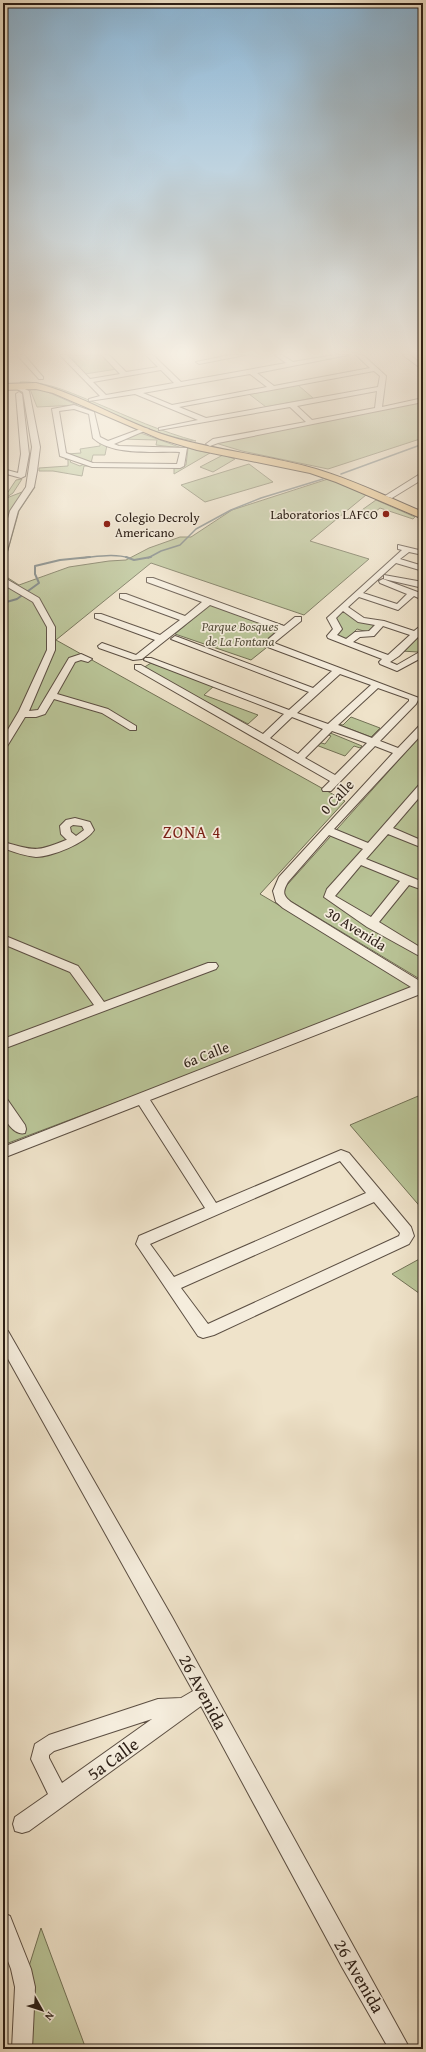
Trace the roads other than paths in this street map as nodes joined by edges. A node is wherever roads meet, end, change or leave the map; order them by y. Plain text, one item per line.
1 (24, 451) edge
2 (35, 451) edge
3 (62, 451) edge
4 (184, 451) edge
5 (218, 451) edge
6 (241, 451) edge
7 (3, 471) edge
8 (21, 476) junction
9 (423, 476) edge
10 (3, 480) edge
11 (389, 496) junction
12 (423, 510) edge
13 (423, 516) edge
14 (400, 546) dead end
15 (409, 549) junction
16 (3, 551) edge
17 (423, 553) edge
18 (394, 560) junction
19 (423, 569) edge
20 (380, 577) junction
21 (3, 579) edge
22 (150, 580) dead end
23 (423, 586) edge
24 (357, 594) junction
25 (412, 594) junction
26 (123, 596) dead end
27 (423, 597) edge
28 (209, 601) junction
29 (343, 607) junction
30 (98, 616) dead end
31 (298, 619) dead end
32 (186, 620) junction
33 (382, 624) junction
34 (284, 629) junction
35 (421, 633) edge
36 (162, 639) junction
37 (176, 640) dead end
38 (346, 643) junction
39 (102, 646) dead end
40 (422, 655) edge
41 (392, 656) junction
42 (88, 659) dead end
43 (136, 661) junction
44 (337, 670) junction
45 (376, 685) junction
46 (314, 691) junction
47 (52, 695) junction
48 (291, 713) junction
49 (23, 714) junction
50 (423, 727) edge
51 (133, 728) dead end
52 (329, 728) junction
53 (264, 738) junction
54 (371, 745) junction
55 (3, 746) edge
56 (397, 754) junction
57 (299, 759) junction
58 (336, 780) junction
59 (423, 787) edge
60 (327, 789) dead end
61 (411, 800) junction
62 (423, 805) edge
63 (330, 827) junction
64 (386, 829) junction
65 (75, 840) dead end
66 (3, 845) edge
67 (372, 845) junction
68 (423, 845) edge
69 (359, 860) junction
70 (407, 880) junction
71 (423, 886) edge
72 (278, 891) joint
73 (371, 924) junction
74 (3, 939) edge
75 (422, 952) edge
76 (212, 966) dead end
77 (422, 988) edge
78 (102, 1008) junction
79 (3, 1044) edge
80 (142, 1098) junction
81 (3, 1102) edge
82 (20, 1128) dead end
83 (3, 1154) edge
84 (376, 1195) junction
85 (213, 1209) junction
86 (172, 1285) junction
87 (3, 1336) edge
88 (204, 1694) junction
89 (183, 1707) junction
90 (60, 1798) junction
91 (22, 1824) dead end
92 (3, 1923) edge
93 (22, 2049) edge
94 (400, 2049) edge

1 - 8 street
2 - 16 street
3 - 4 street
5 - 13 main road
6 - 11 main road
7 - 8 street
8 - 10 street
9 - 11 street
11 - 12 main road
14 - 15 street
15 - 17 street
15 - 18 street
18 - 19 street
18 - 20 street
20 - 23 street
20 - 24 street
20 - 25 street
21 - 49 street
22 - 28 street
24 - 25 street
24 - 29 street
25 - 27 street
26 - 32 street
28 - 32 street
28 - 34 street
29 - 33 street
29 - 38 street
30 - 36 street
31 - 34 street
32 - 36 street
33 - 35 street
33 - 38 street
34 - 44 street
35 - 41 street
36 - 43 street
37 - 46 street
38 - 41 street
39 - 43 street
40 - 41 street
40 - 41 street
42 - 47 street
43 - 48 street
43 - 53 street
44 - 45 street
44 - 46 street
45 - 52 street
45 - 54 street
46 - 48 street
47 - 49 street
47 - 51 street
48 - 52 street
48 - 53 street
49 - 55 street
50 - 56 street, 0 Calle
52 - 54 street
52 - 57 street
53 - 57 street
54 - 56 street
54 - 58 street
56 - 63 street, 0 Calle
57 - 58 street
58 - 60 street
59 - 61 street
61 - 62 street
61 - 64 street
63 - 67 street
63 - 72 street, 0 Calle
64 - 67 street
64 - 68 street
65 - 66 street
67 - 69 street
69 - 70 street
69 - 73 street
70 - 71 street
70 - 73 street
72 - 77 street, 30 Avenida
73 - 75 street
74 - 78 street
76 - 78 street
77 - 80 street, 6a Calle
78 - 79 street
80 - 83 street, 6a Calle
80 - 85 street
81 - 82 street
84 - 85 street
84 - 86 street
84 - 86 street
85 - 86 street
87 - 88 street, 26 Avenida
88 - 89 street, 5a Calle
88 - 94 street, 26 Avenida
89 - 90 street, 5a Calle
89 - 90 street
90 - 91 street, 5a Calle
92 - 93 street

